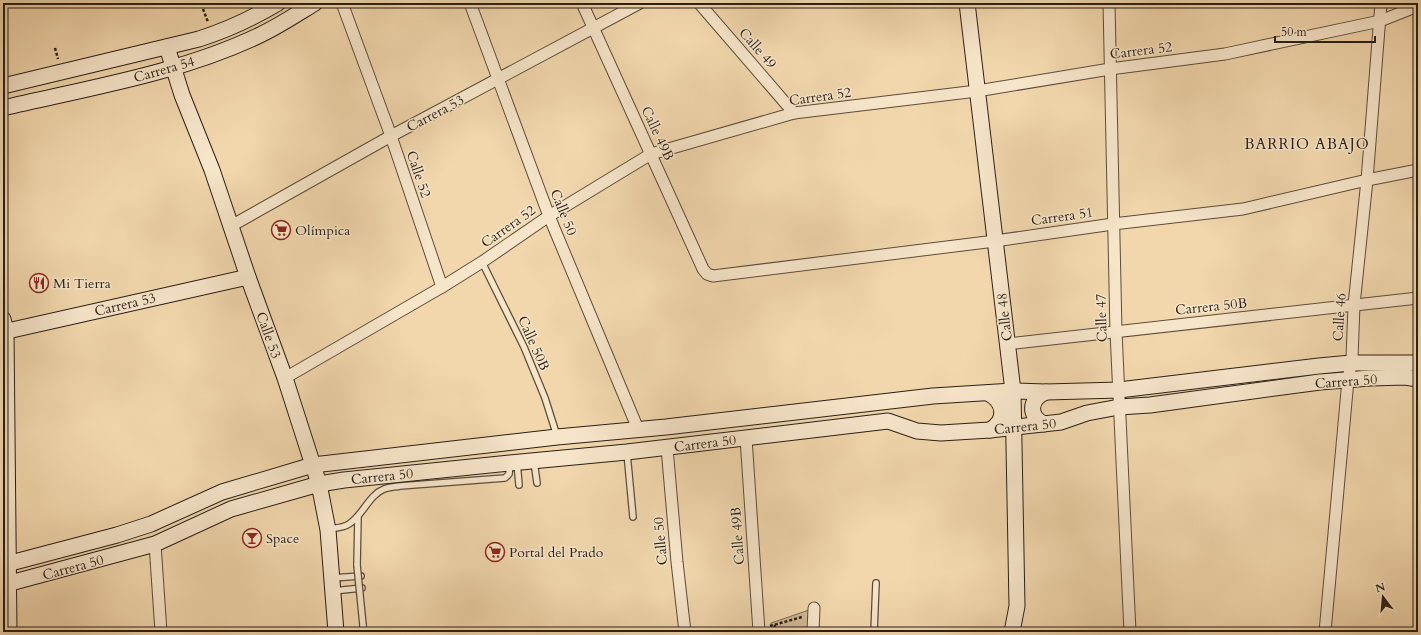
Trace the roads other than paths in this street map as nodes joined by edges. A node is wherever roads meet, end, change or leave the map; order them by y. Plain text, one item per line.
1 (278, 3) edge
2 (315, 3) edge
3 (342, 3) edge
4 (470, 3) edge
5 (582, 3) edge
6 (640, 3) edge
7 (699, 3) edge
8 (967, 3) edge
9 (1109, 3) edge
10 (1381, 3) edge
11 (1418, 6) edge
12 (1380, 21) junction
13 (593, 28) junction
14 (167, 47) junction
15 (174, 66) junction
16 (1110, 69) junction
17 (498, 79) junction
18 (3, 86) edge
19 (977, 91) junction
20 (3, 108) edge
21 (794, 113) junction
22 (391, 136) junction
23 (651, 154) junction
24 (1418, 170) edge
25 (1367, 180) junction
26 (549, 216) junction
27 (1113, 224) junction
28 (231, 226) junction
29 (994, 241) junction
30 (482, 262) junction
31 (707, 274) joint
32 (248, 277) junction
33 (442, 287) junction
34 (1418, 298) edge
35 (1354, 305) junction
36 (4, 328) edge
37 (1116, 332) junction
38 (1007, 344) junction
39 (1351, 363) junction
40 (1418, 364) edge
41 (285, 378) junction
42 (1418, 379) edge
43 (1348, 380) junction
44 (1119, 390) junction
45 (1013, 391) junction
46 (1046, 392) junction
47 (988, 393) junction
48 (1119, 407) junction
49 (1044, 424) junction
50 (1014, 428) junction
51 (638, 429) junction
52 (990, 430) junction
53 (557, 437) junction
54 (746, 438) junction
55 (667, 448) junction
56 (627, 452) junction
57 (534, 461) junction
58 (513, 462) junction
59 (313, 465) junction
60 (537, 483) dead end
61 (319, 484) junction
62 (519, 485) dead end
63 (5, 517) edge
64 (358, 517) junction
65 (634, 517) dead end
66 (328, 530) junction
67 (155, 544) junction
68 (6, 564) edge
69 (361, 576) dead end
70 (876, 583) dead end
71 (6, 585) edge
72 (332, 585) junction
73 (362, 588) dead end
74 (814, 611) road end
75 (758, 631) edge
76 (8, 632) edge
77 (160, 632) edge
78 (336, 632) edge
79 (363, 632) edge
80 (685, 632) edge
81 (813, 632) edge
82 (874, 632) edge
83 (1012, 632) edge
84 (1130, 632) edge
85 (1325, 632) edge

1 - 14 street, Carrera 54
2 - 15 street, Carrera 54
3 - 22 street, Calle 52
4 - 17 street, Calle 50
5 - 13 street, Calle 49B
6 - 13 street, Carrera 53
7 - 21 street, Calle 49
8 - 19 street, Calle 48
9 - 16 street, Calle 47
10 - 12 street, Calle 46
11 - 12 street, Carrera 52
12 - 16 street, Carrera 52
12 - 25 street, Calle 46
13 - 17 street, Carrera 53
13 - 23 street, Calle 49B
14 - 15 street, Calle 53
14 - 18 street, Carrera 54
15 - 20 street, Carrera 54
15 - 28 street, Calle 53
16 - 19 street, Carrera 52
16 - 27 street, Calle 47
17 - 22 street, Carrera 53
17 - 26 street, Calle 50
19 - 21 street, Carrera 52
19 - 29 street, Calle 48
21 - 23 street, Carrera 52
22 - 28 street, Carrera 53
22 - 33 street, Calle 52
23 - 26 street, Carrera 52
23 - 31 street, Calle 49B
24 - 25 street, Carrera 51
25 - 27 street, Carrera 51
25 - 35 street, Calle 46
26 - 30 street, Carrera 52
26 - 51 street, Calle 50
27 - 29 street, Carrera 51
27 - 37 street, Calle 47
28 - 32 street, Calle 53
29 - 31 street, Carrera 51
29 - 38 street, Calle 48
30 - 33 street, Carrera 52
30 - 53 lane, Calle 50B
32 - 36 street, Carrera 53
32 - 41 street, Calle 53
33 - 41 street, Carrera 52
34 - 35 street, Carrera 50B
35 - 37 street, Carrera 50B
35 - 39 street, Calle 46
36 - 63 street
37 - 38 street, Carrera 50B
37 - 44 street, Calle 47
38 - 45 street, Calle 48
39 - 40 street, Carrera 50
39 - 43 street, Calle 46
39 - 44 street, Carrera 50
41 - 59 street, Calle 53
42 - 43 street, Carrera 50
43 - 48 street, Carrera 50
43 - 85 street, Calle 46
44 - 46 street, Carrera 50
44 - 48 street, Calle 47
45 - 46 street, Carrera 50
45 - 47 street, Carrera 50
45 - 50 street, Calle 48
46 - 49 street
47 - 51 street, Carrera 50
47 - 52 street
48 - 49 street, Carrera 50
48 - 84 street, Calle 47
49 - 50 street, Carrera 50
50 - 52 street, Carrera 50
50 - 83 street, Calle 48
51 - 53 street, Carrera 50
52 - 54 street, Carrera 50
53 - 59 street, Carrera 50
54 - 55 street, Carrera 50
54 - 75 street, Calle 49B
55 - 56 street, Carrera 50
55 - 80 street, Calle 50
56 - 57 street, Carrera 50
56 - 65 lane
57 - 58 street, Carrera 50
57 - 60 lane
58 - 61 street, Carrera 50
58 - 62 lane
58 - 64 lane
59 - 61 street, Calle 53
59 - 68 street, Carrera 50
61 - 66 street, Calle 53
61 - 67 street, Carrera 50
63 - 68 street
64 - 66 lane
64 - 79 lane, bridge
66 - 72 street, Calle 53
67 - 71 street, Carrera 50
67 - 77 street
68 - 71 street
69 - 72 lane
70 - 82 lane
71 - 76 street
72 - 73 lane
72 - 78 street, Calle 53
74 - 81 street

